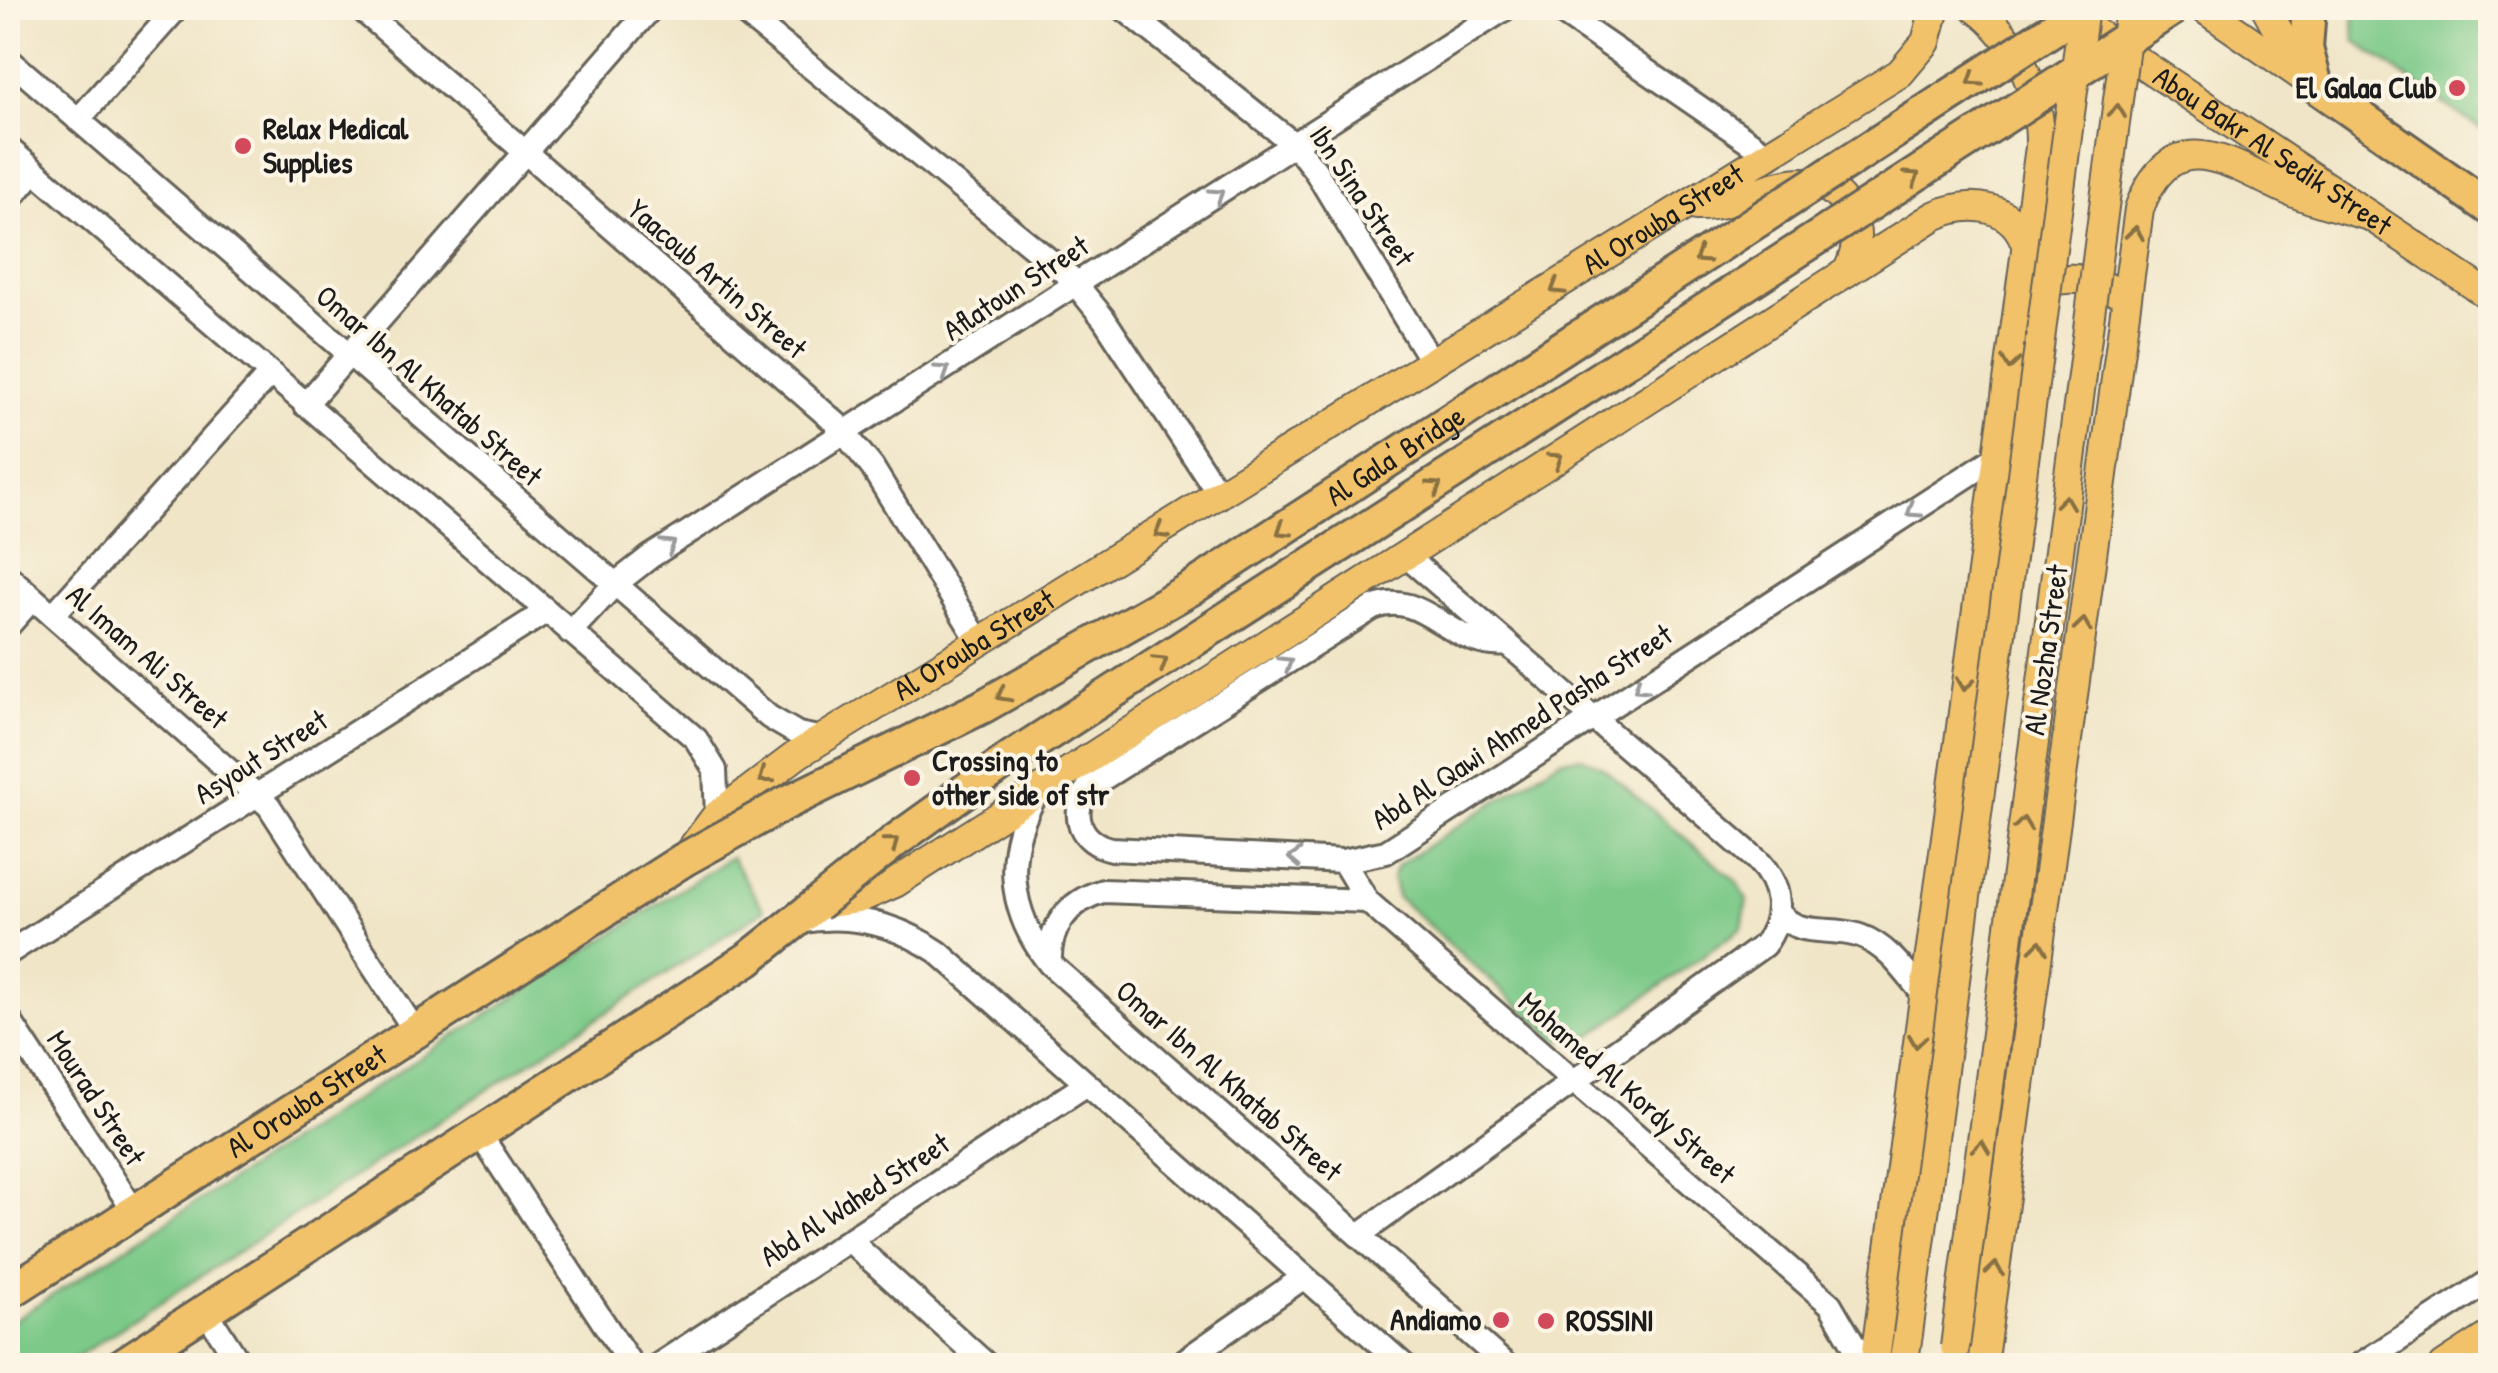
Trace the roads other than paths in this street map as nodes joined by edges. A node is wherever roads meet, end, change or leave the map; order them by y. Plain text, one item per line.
1 (177, 8) edge
2 (360, 8) edge
3 (651, 8) edge
4 (738, 8) edge
5 (1123, 8) edge
6 (1506, 8) edge
7 (1554, 8) edge
8 (1935, 8) edge
9 (1976, 8) edge
10 (2058, 8) edge
11 (2084, 8) edge
12 (2130, 8) edge
13 (2174, 8) edge
14 (2203, 8) edge
15 (2266, 8) edge
16 (2309, 8) edge
17 (8, 59) edge
18 (2309, 81) junction
19 (78, 120) junction
20 (1295, 144) junction
21 (8, 148) edge
22 (525, 152) junction
23 (1770, 156) junction
24 (34, 171) junction
25 (8, 202) edge
26 (1691, 206) junction
27 (2490, 208) edge
28 (2370, 216) junction
29 (2026, 248) junction
30 (1847, 272) junction
31 (1077, 284) junction
32 (2490, 296) edge
33 (2020, 298) junction
34 (2126, 302) junction
35 (348, 356) junction
36 (1433, 364) junction
37 (270, 374) junction
38 (305, 405) junction
39 (846, 434) junction
40 (1996, 458) junction
41 (1220, 496) junction
42 (1406, 556) junction
43 (8, 576) edge
44 (614, 584) junction
45 (33, 598) junction
46 (547, 612) junction
47 (53, 615) junction
48 (8, 626) edge
49 (570, 632) junction
50 (980, 643) junction
51 (1508, 644) junction
52 (1593, 718) junction
53 (823, 739) junction
54 (1038, 793) junction
55 (258, 794) junction
56 (717, 815) junction
57 (683, 860) junction
58 (1343, 861) junction
59 (1367, 901) junction
60 (1779, 913) junction
61 (806, 914) junction
62 (8, 953) edge
63 (1050, 964) junction
64 (1923, 994) junction
65 (8, 1018) edge
66 (415, 1030) junction
67 (1575, 1082) junction
68 (1087, 1084) junction
69 (479, 1133) junction
70 (134, 1211) junction
71 (1359, 1235) junction
72 (849, 1240) junction
73 (1304, 1276) junction
74 (2490, 1281) edge
75 (8, 1292) edge
76 (206, 1310) junction
77 (2490, 1336) edge
78 (121, 1366) edge
79 (242, 1366) edge
80 (632, 1366) edge
81 (657, 1366) edge
82 (988, 1366) edge
83 (1177, 1366) edge
84 (1404, 1366) edge
85 (1507, 1366) edge
86 (1870, 1366) edge
87 (1903, 1366) edge
88 (1953, 1366) edge
89 (1982, 1366) edge
90 (2358, 1366) edge
91 (2444, 1366) edge

1 - 19 street
2 - 22 street, Yaacoub Artin Street
3 - 22 street
4 - 31 street
5 - 20 street, Ibn Sina Street
6 - 20 street, Aflatoun Street
7 - 23 street
8 - 23 main road, Al Orouba Street
9 - 29 main road
10 - 28 main road, Abou Bakr Al Sedik Street
11 -> 57 highway, Al Gala' Bridge, bridge
11 - 87 main road, bridge
88 -> 12 main road, bridge
61 -> 13 highway, Al Gala' Bridge, bridge
14 - 18 main road
15 - 18 main road
16 - 18 highway
17 - 19 street, Omar Ibn Al Khatab Street
18 - 27 highway
19 - 35 street, Omar Ibn Al Khatab Street
31 -> 20 street, Aflatoun Street
20 - 36 street, Ibn Sina Street
21 - 24 street
22 - 35 street
22 - 39 street, Yaacoub Artin Street
23 - 26 main road, Al Orouba Street
24 - 25 street
24 - 37 street
26 - 30 main road
26 -> 36 main road, Al Orouba Street
28 - 32 main road, Abou Bakr Al Sedik Street
34 -> 28 main road, Al Nozha Street
29 - 30 main road
29 - 33 main road
42 -> 30 main road
39 -> 31 street, Aflatoun Street
31 - 41 street
33 - 34 main road
33 -> 40 main road
89 -> 34 main road, Al Nozha Street
35 - 38 street
35 - 44 street, Omar Ibn Al Khatab Street
36 - 41 main road, Al Orouba Street
37 - 38 street
37 - 47 street
38 - 46 street
44 -> 39 street, Aflatoun Street
39 - 50 street, Yaacoub Artin Street
40 -> 52 street, Abd Al Qawi Ahmed Pasha Street
40 -> 64 main road
41 -> 50 main road, Al Orouba Street
42 - 51 street
42 - 54 main road
43 - 45 street, Al Imam Ali Street
44 - 49 street, Aflatoun Street
44 - 53 street, Omar Ibn Al Khatab Street
45 - 47 street, Al Imam Ali Street
45 - 48 street
46 - 49 street
46 - 55 street, Asyout Street
47 - 55 street, Al Imam Ali Street
49 - 56 street
50 - 53 main road, Al Orouba Street
51 - 52 street
58 -> 51 street, Abd Al Qawi Ahmed Pasha Street
52 - 58 street, Abd Al Qawi Ahmed Pasha Street
52 - 60 street
53 -> 56 main road, Al Orouba Street
54 - 61 main road
54 - 63 street, Omar Ibn Al Khatab Street
55 - 62 street, Asyout Street
55 - 66 street, Al Imam Ali Street
56 - 57 main road, Al Orouba Street
57 - 66 highway, Al Orouba Street
58 - 59 street, Mohamed Al Kordy Street
59 - 63 street
59 - 67 street, Mohamed Al Kordy Street
60 - 64 street
60 - 67 street
61 - 68 street
61 - 69 highway
63 - 71 street, Omar Ibn Al Khatab Street
64 -> 86 main road
65 - 70 street, Mourad Street
66 - 70 highway, Al Orouba Street
67 - 71 street
67 - 86 street, Mohamed Al Kordy Street
68 - 72 street, Abd Al Wahed Street
68 - 73 street
69 - 76 highway
69 - 80 street
70 - 75 highway, Al Orouba Street
71 - 85 street, Omar Ibn Al Khatab Street
72 - 81 street, Abd Al Wahed Street
72 - 82 street
73 - 83 street
73 - 84 street
74 - 90 street
76 - 78 highway
76 - 79 street
77 - 91 main road

